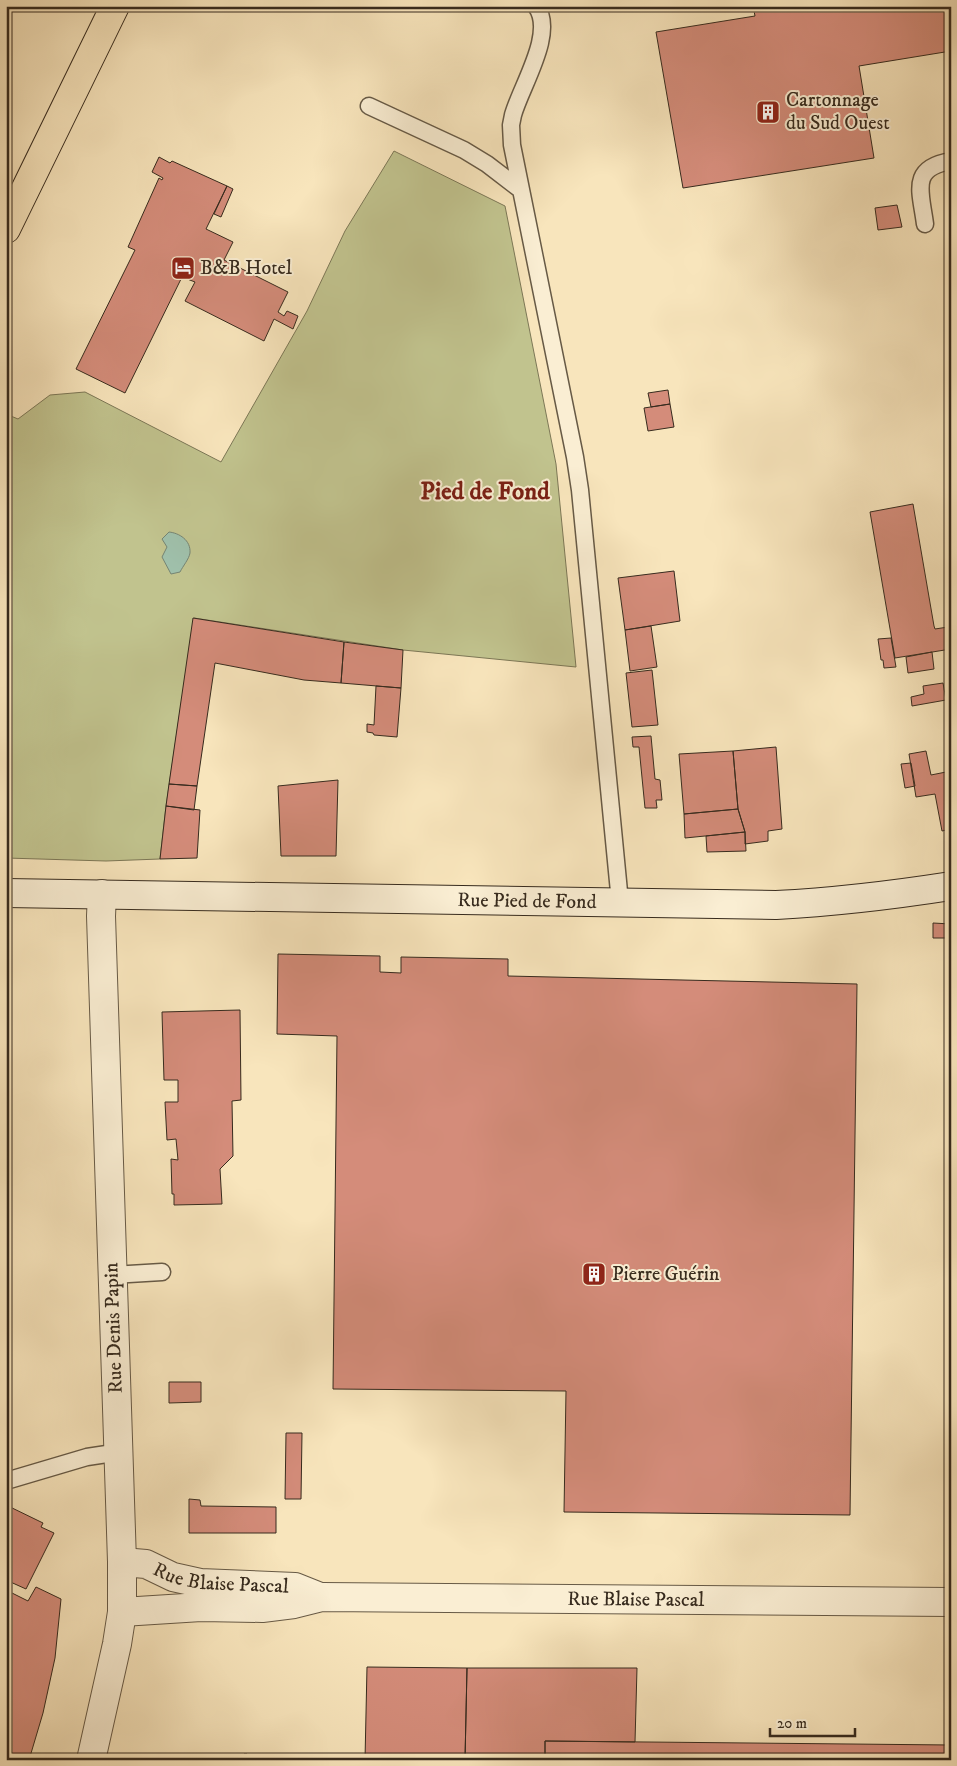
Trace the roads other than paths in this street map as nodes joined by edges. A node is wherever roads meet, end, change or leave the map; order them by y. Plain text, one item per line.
1 (115, 6) edge
2 (536, 6) edge
3 (369, 106) dead end
4 (951, 161) edge
5 (521, 190) junction
6 (925, 224) dead end
7 (6, 228) edge
8 (951, 886) edge
9 (6, 893) edge
10 (39, 894) junction
11 (102, 894) junction
12 (6, 897) edge
13 (620, 902) junction
14 (162, 1272) dead end
15 (112, 1275) junction
16 (120, 1452) junction
17 (6, 1481) edge
18 (122, 1562) junction
19 (322, 1597) junction
20 (951, 1602) edge
21 (122, 1612) junction
22 (91, 1760) edge

1 - 7 main road
2 - 5 lane
3 - 5 lane
4 - 6 lane
5 - 13 lane
8 - 13 street, Rue Pied de Fond
9 - 10 street
10 - 11 street, Rue Pied de Fond
10 - 12 street
11 - 13 street, Rue Pied de Fond
11 - 15 street, Rue Denis Papin
14 - 15 lane
15 - 16 street, Rue Denis Papin
16 - 17 lane
16 - 18 street, Rue Denis Papin
18 - 19 street, Rue Blaise Pascal
18 - 21 street, Rue Denis Papin
19 - 20 street, Rue Blaise Pascal
19 - 21 street, Rue Blaise Pascal
21 - 22 street, Rue Denis Papin

